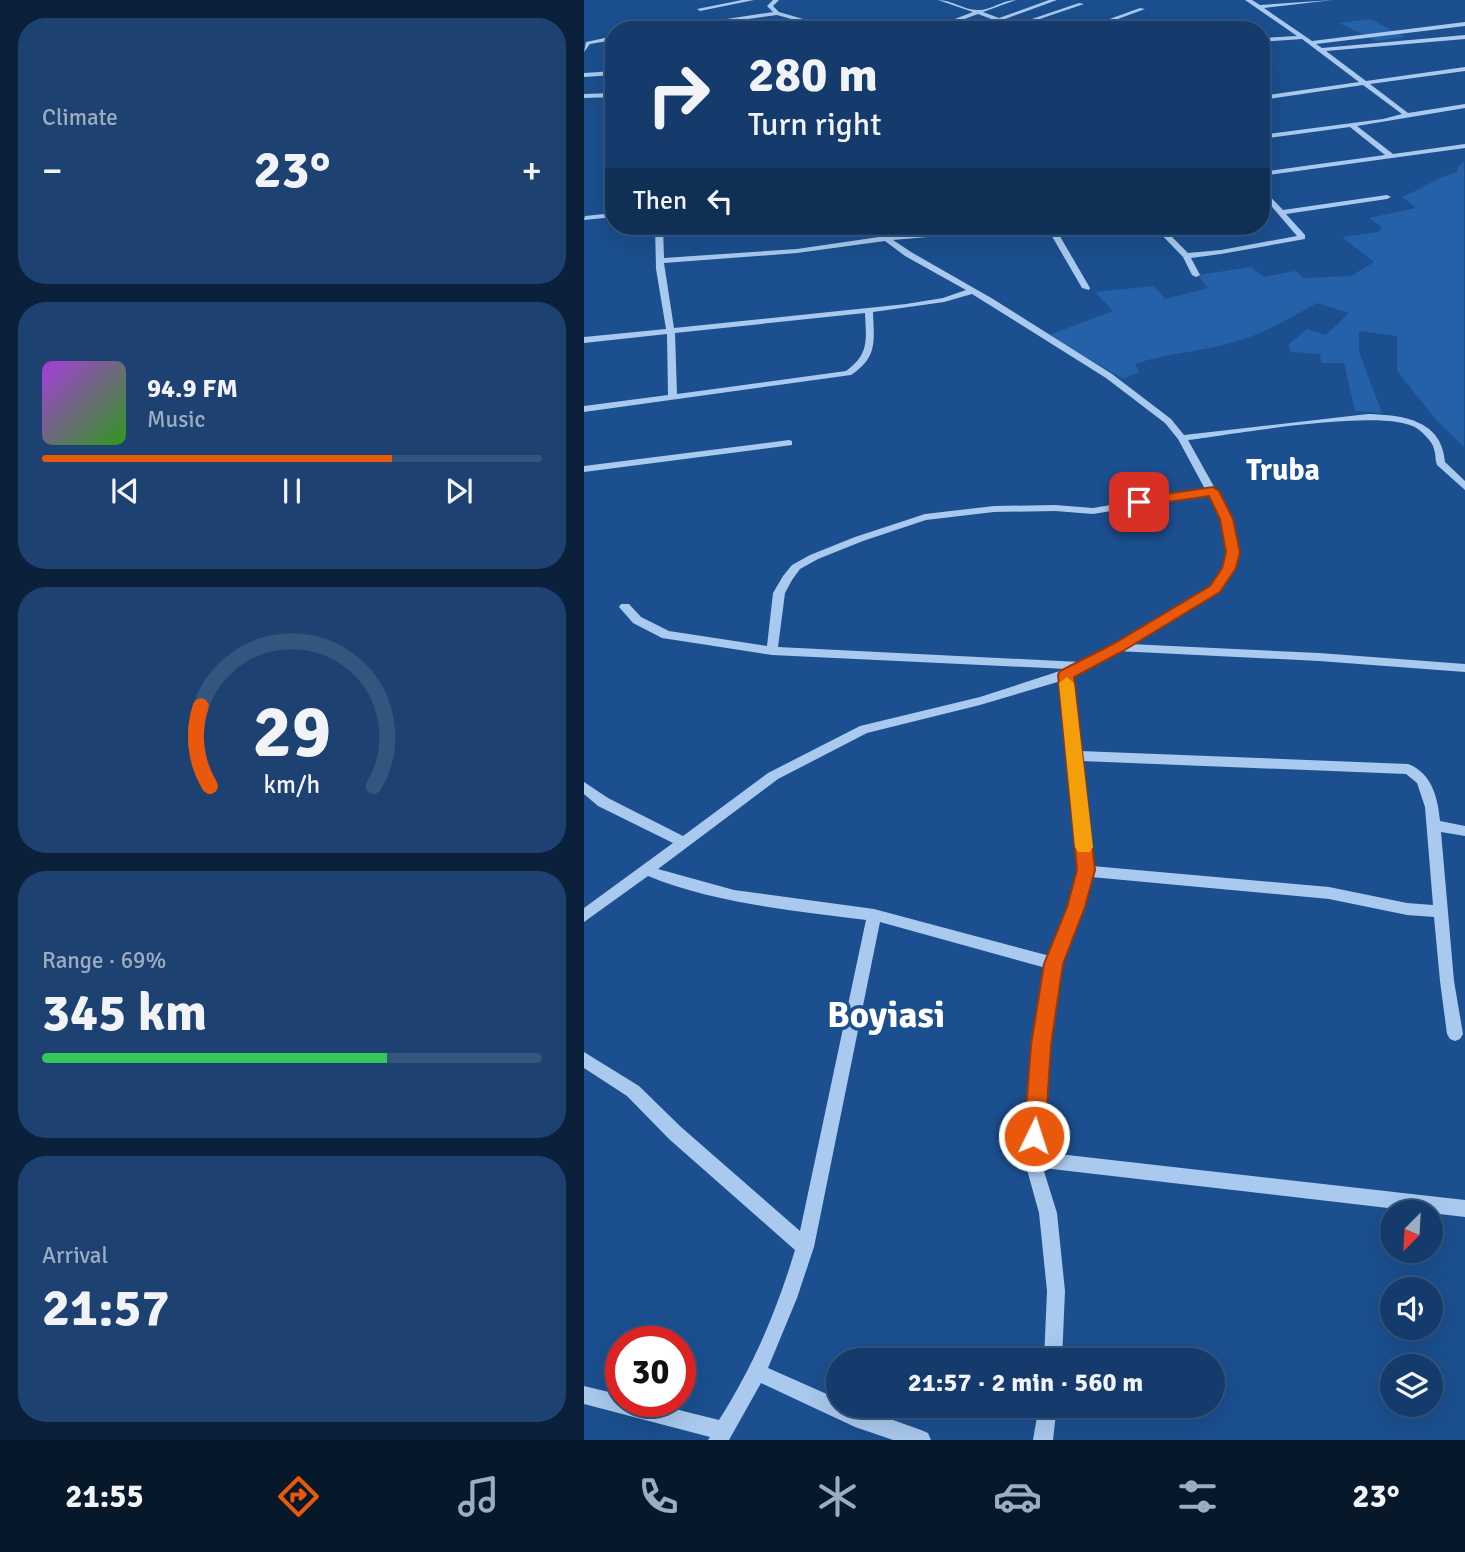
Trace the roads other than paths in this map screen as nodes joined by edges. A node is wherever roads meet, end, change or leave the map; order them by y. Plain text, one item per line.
1 (751, 0) edge
2 (774, 0) edge
3 (941, 0) edge
4 (1013, 0) edge
5 (1054, 0) edge
6 (1248, 0) edge
7 (1330, 0) edge
8 (1081, 4) dead end
9 (1259, 7) junction
10 (700, 9) dead end
11 (1142, 9) dead end
12 (977, 12) junction
13 (777, 13) junction
14 (999, 20) junction
15 (721, 21) edge
16 (806, 21) edge
17 (954, 21) edge
18 (996, 21) edge
19 (1002, 21) edge
20 (1032, 21) edge
21 (1108, 21) edge
22 (1464, 24) edge
23 (584, 33) edge
24 (1303, 37) junction
25 (1464, 37) edge
26 (1270, 39) edge
27 (605, 40) edge
28 (588, 43) junction
29 (1311, 43) junction
30 (584, 50) edge
31 (1322, 50) junction
32 (1464, 69) edge
33 (605, 74) edge
34 (584, 75) edge
35 (1366, 82) junction
36 (605, 95) edge
37 (584, 96) edge
38 (1270, 97) edge
39 (1464, 106) edge
40 (1407, 115) junction
41 (1352, 126) junction
42 (1270, 136) edge
43 (1464, 146) edge
44 (1391, 156) junction
45 (1270, 173) edge
46 (1387, 197) dead end
47 (1270, 202) edge
48 (1282, 212) junction
49 (605, 216) edge
50 (585, 218) edge
51 (659, 235) edge
52 (880, 235) edge
53 (922, 235) edge
54 (1055, 235) edge
55 (1166, 235) edge
56 (886, 240) junction
57 (1186, 256) junction
58 (660, 261) junction
59 (1196, 275) dead end
60 (1086, 288) dead end
61 (972, 291) junction
62 (869, 311) junction
63 (671, 333) junction
64 (584, 340) edge
65 (673, 397) junction
66 (584, 408) edge
67 (1182, 438) junction
68 (789, 443) dead end
69 (584, 468) edge
70 (1464, 487) edge
71 (1213, 491) junction
72 (625, 607) dead end
73 (1118, 648) junction
74 (772, 651) junction
75 (1081, 666) junction
76 (1464, 668) edge
77 (1066, 675) junction
78 (1075, 756) junction
79 (584, 787) edge
80 (1434, 825) junction
81 (1464, 831) edge
82 (683, 842) junction
83 (646, 870) junction
84 (1086, 870) junction
85 (1442, 911) junction
86 (873, 915) junction
87 (584, 916) edge
88 (1054, 964) junction
89 (1455, 1034) dead end
90 (584, 1059) edge
91 (1032, 1158) junction
92 (1464, 1209) edge
93 (804, 1247) junction
94 (1054, 1348) edge
95 (757, 1372) junction
96 (584, 1395) edge
97 (1046, 1418) edge
98 (720, 1436) edge
99 (921, 1440) edge
100 (1043, 1440) edge

1 - 10 street
2 - 13 street
3 - 12 street
4 - 12 street
5 - 14 street
6 - 9 street
7 - 9 street
8 - 20 street
9 - 24 street
11 - 21 street
12 - 14 street
12 - 17 street
13 - 15 street
13 - 16 street
14 - 18 street
14 - 19 street
22 - 29 street
23 - 28 street
24 - 26 street
24 - 29 street
25 - 31 street
27 - 28 street
28 - 30 street
29 - 31 street
31 - 35 street
32 - 35 street
33 - 34 street
35 - 38 street
35 - 40 street
36 - 37 street
39 - 40 street
40 - 41 street
41 - 42 street
41 - 44 street
43 - 44 street
44 - 45 street
46 - 48 street
47 - 48 street
48 - 57 street
49 - 50 street
51 - 58 street
52 - 56 street
53 - 56 street
54 - 60 street
55 - 57 street
56 - 58 street
56 - 61 street
57 - 59 street
58 - 63 street
61 - 62 street
61 - 67 street
62 - 63 street
62 - 65 street
63 - 64 street
63 - 65 street
65 - 66 street
67 - 70 street
67 - 71 street
68 - 69 street
71 - 73 street
71 - 74 street
72 - 74 street
73 - 75 street
73 - 76 street
74 - 75 street
75 - 77 street
77 - 78 street
77 - 82 street
78 - 80 street
78 - 84 street
79 - 82 street
80 - 81 street
80 - 85 street
82 - 83 street
83 - 86 street
83 - 87 street
84 - 85 street
84 - 88 street
85 - 89 street
86 - 88 street
86 - 93 street
88 - 91 street
90 - 93 street
91 - 92 street
91 - 94 street
93 - 95 street
95 - 98 street
95 - 99 street
96 - 98 street
97 - 100 street

